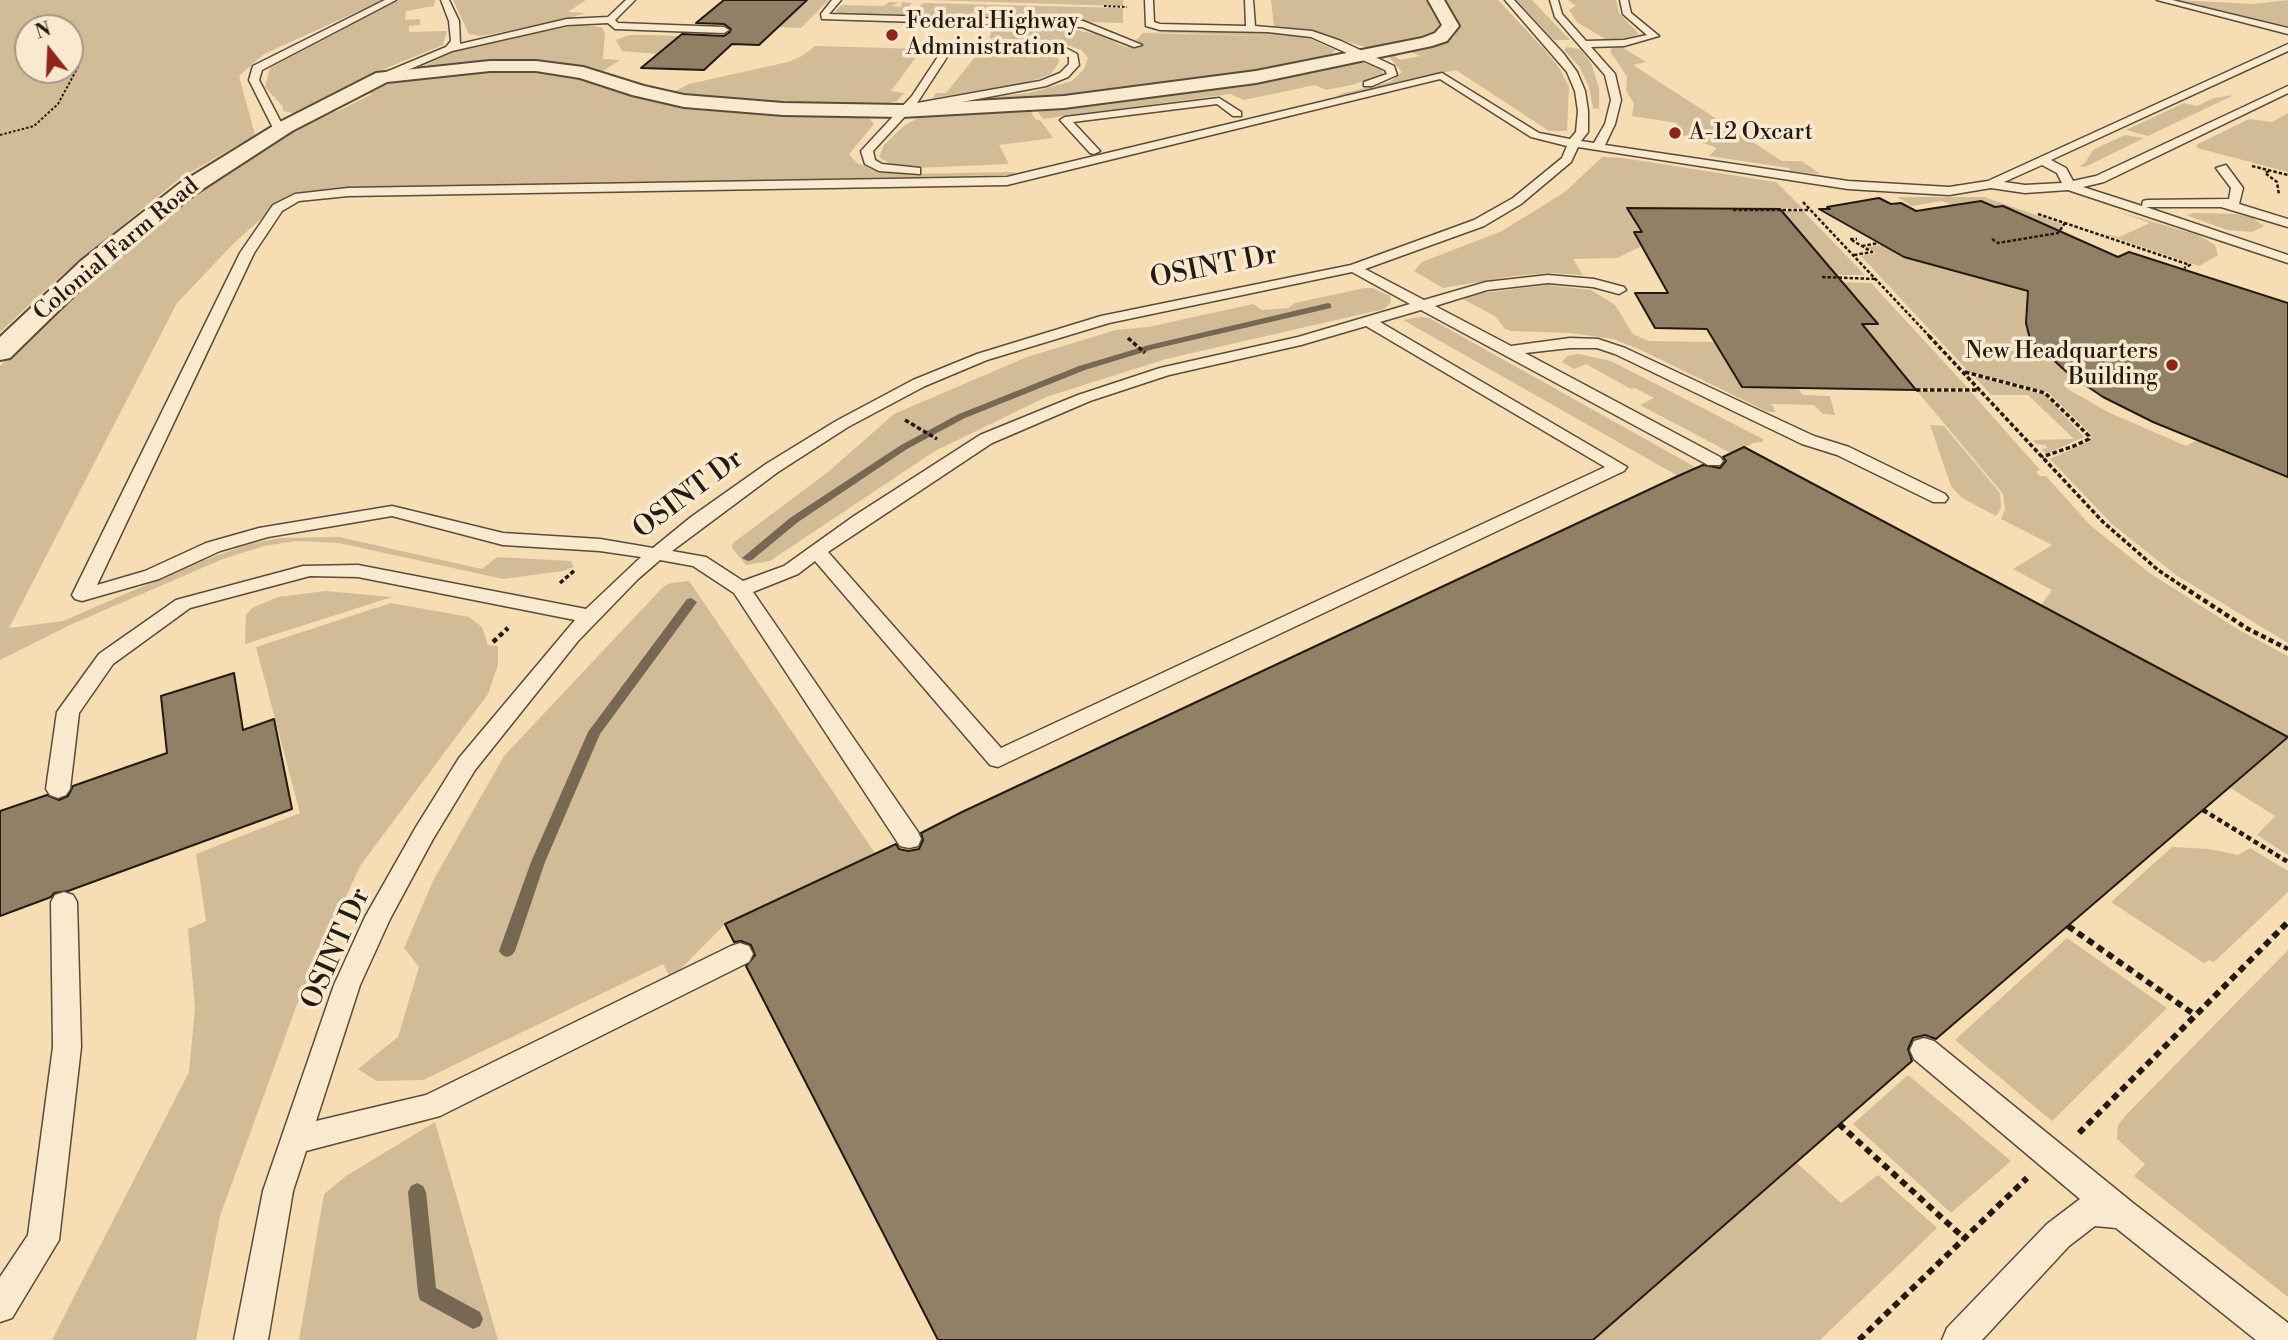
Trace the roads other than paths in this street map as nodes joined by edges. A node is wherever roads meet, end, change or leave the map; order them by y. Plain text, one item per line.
1 (392, 0) edge
2 (445, 0) edge
3 (631, 0) edge
4 (837, 0) edge
5 (1149, 0) edge
6 (1249, 0) edge
7 (1436, 0) edge
8 (1508, 0) edge
9 (1542, 0) edge
10 (1554, 0) edge
11 (1624, 0) edge
12 (2161, 0) edge
13 (2199, 10) junction
14 (1558, 15) junction
15 (610, 20) junction
16 (1149, 24) junction
17 (1251, 29) junction
18 (724, 30) dead end
19 (2288, 31) edge
20 (1108, 33) junction
21 (995, 43) dead end
22 (1586, 44) junction
23 (1137, 45) dead end
24 (2288, 45) edge
25 (449, 49) junction
26 (944, 54) dead end
27 (1366, 55) junction
28 (383, 77) junction
29 (2288, 89) edge
30 (902, 111) junction
31 (1237, 114) junction
32 (279, 130) junction
33 (1574, 142) junction
34 (1598, 147) junction
35 (1094, 151) junction
36 (867, 155) junction
37 (2042, 160) junction
38 (2222, 168) dead end
39 (1991, 184) junction
40 (850, 185) junction
41 (2069, 186) junction
42 (2221, 203) junction
43 (2124, 204) junction
44 (2288, 223) edge
45 (2288, 259) edge
46 (1354, 268) junction
47 (1619, 290) dead end
48 (1424, 306) junction
49 (1369, 322) junction
50 (1508, 351) junction
51 (0, 352) edge
52 (1714, 461) dead end
53 (1939, 498) dead end
54 (817, 552) junction
55 (655, 554) junction
56 (741, 589) junction
57 (589, 616) junction
58 (58, 789) dead end
59 (909, 839) dead end
60 (65, 902) dead end
61 (740, 954) dead end
62 (1924, 1050) dead end
63 (296, 1140) junction
64 (2122, 1214) junction
65 (0, 1306) edge
66 (251, 1340) edge
67 (1959, 1340) edge
68 (2283, 1340) edge

1 - 32 lane
2 - 25 lane
3 - 15 lane
4 - 20 lane
5 - 16 lane
6 - 17 lane
7 - 27 street, Colonial Farm Road
8 - 33 lane, OSINT Dr
9 - 14 lane
10 - 14 lane
11 - 22 lane
12 - 13 lane
13 - 19 lane
13 - 24 lane
14 - 22 lane
15 - 18 lane
15 - 25 lane
16 - 17 lane
16 - 20 lane
17 - 27 lane
20 - 23 lane
21 - 30 lane
22 - 34 lane
24 - 37 lane
25 - 28 lane
26 - 30 lane
27 - 30 street, Colonial Farm Road
27 - 31 lane
28 - 30 street, Colonial Farm Road
28 - 32 street, Colonial Farm Road
29 - 41 lane
30 - 36 lane
31 - 35 lane
31 - 35 lane
32 - 51 street, Colonial Farm Road
33 - 34 lane
33 - 40 lane
33 - 46 lane, OSINT Dr
34 - 39 lane
35 - 36 lane
36 - 40 lane
37 - 39 lane
37 - 41 lane
38 - 42 lane
39 - 41 lane
40 - 55 lane
41 - 43 lane
42 - 43 lane
42 - 44 lane
43 - 45 lane
46 - 48 lane
46 - 55 lane, OSINT Dr
47 - 48 lane
48 - 49 lane
48 - 50 lane
49 - 54 lane
49 - 54 lane
50 - 52 lane
50 - 53 lane
54 - 56 lane
55 - 56 lane
55 - 57 lane, OSINT Dr
56 - 59 lane
57 - 58 lane
57 - 63 lane, OSINT Dr
60 - 65 lane
61 - 63 lane
62 - 64 lane
63 - 66 lane, OSINT Dr
64 - 67 lane
64 - 68 lane

